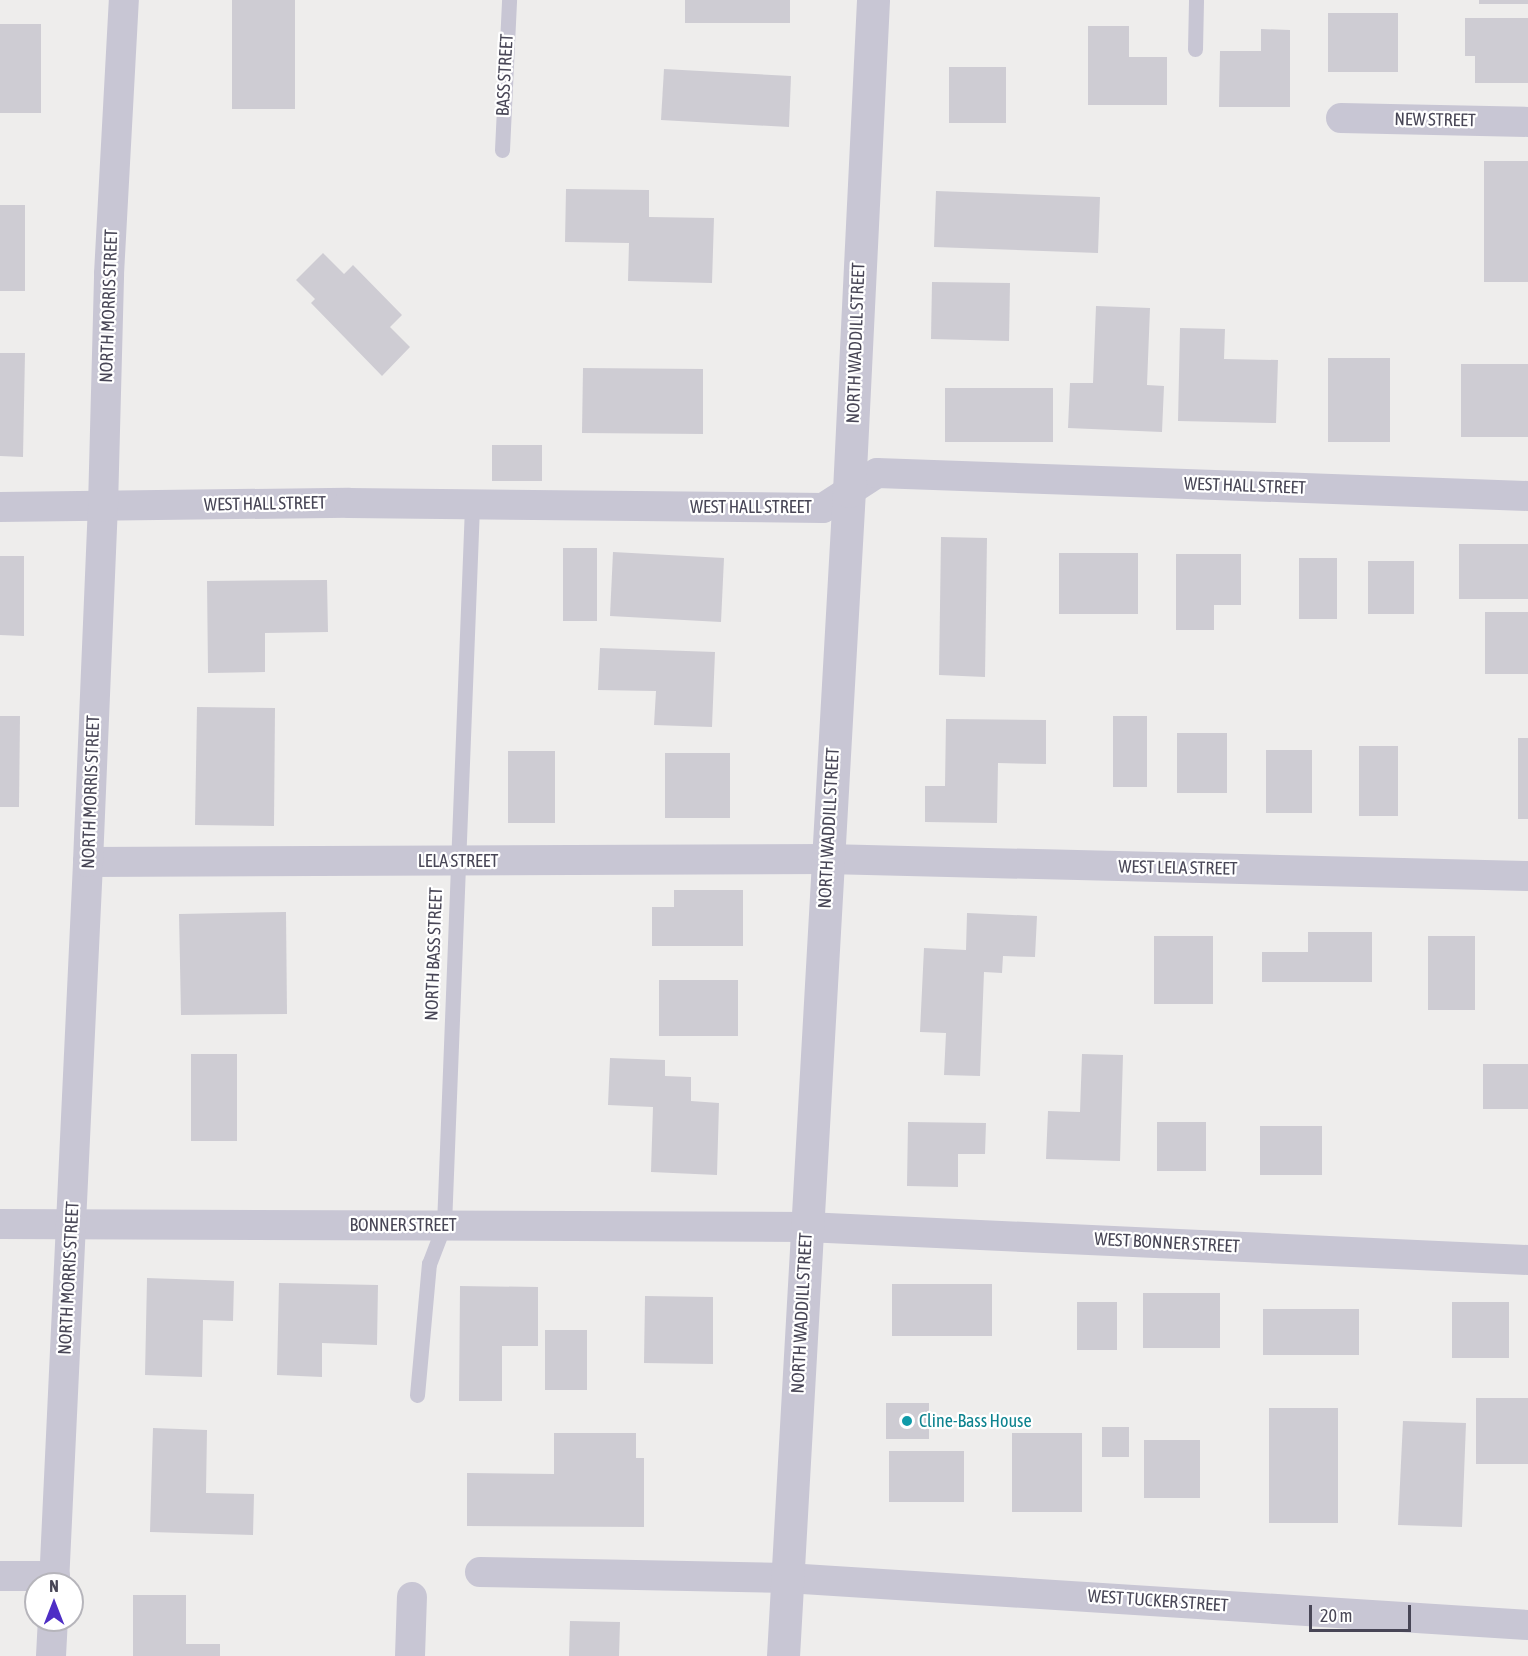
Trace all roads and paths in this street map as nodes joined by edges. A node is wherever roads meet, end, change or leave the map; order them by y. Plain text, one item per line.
1 (124, 0) edge
2 (509, 0) edge
3 (873, 0) edge
4 (1196, 0) edge
5 (1195, 49) dead end
6 (1341, 118) dead end
7 (1528, 122) edge
8 (502, 150) dead end
9 (849, 491) junction
10 (1528, 496) edge
11 (472, 506) junction
12 (0, 507) edge
13 (103, 507) junction
14 (827, 860) junction
15 (457, 861) junction
16 (88, 862) junction
17 (1528, 876) edge
18 (0, 1224) edge
19 (71, 1225) junction
20 (444, 1225) junction
21 (806, 1227) junction
22 (1528, 1260) edge
23 (417, 1395) dead end
24 (55, 1572) edge
25 (480, 1572) dead end
26 (0, 1576) edge
27 (24, 1578) edge
28 (787, 1578) junction
29 (412, 1597) dead end
30 (1528, 1625) edge
31 (52, 1632) edge
32 (51, 1656) edge
33 (410, 1656) edge
34 (783, 1656) edge

1 - 13 street, NORTH MORRIS STREET
2 - 8 lane, BASS STREET
3 - 9 street, NORTH WADDILL STREET
4 - 5 lane
6 - 7 street, NEW STREET
9 - 10 street, WEST HALL STREET
9 - 11 street, WEST HALL STREET
9 - 14 street, NORTH WADDILL STREET
11 - 13 street, WEST HALL STREET
11 - 15 lane, NORTH BASS STREET
12 - 13 street, WEST HALL STREET
13 - 16 street, NORTH MORRIS STREET
14 - 15 street, LELA STREET
14 - 17 street, WEST LELA STREET
14 - 21 street, NORTH WADDILL STREET
15 - 16 street, LELA STREET
15 - 20 lane, NORTH BASS STREET
16 - 19 street, NORTH MORRIS STREET
18 - 19 street, BONNER STREET
19 - 20 street, BONNER STREET
19 - 24 street, NORTH MORRIS STREET
20 - 21 street, BONNER STREET
20 - 23 lane, NORTH BASS STREET
21 - 22 street, WEST BONNER STREET
21 - 28 street, NORTH WADDILL STREET
25 - 28 street, WEST TUCKER STREET
26 - 27 street
28 - 30 street, WEST TUCKER STREET
28 - 34 street, NORTH WADDILL STREET
29 - 33 street
31 - 32 street

